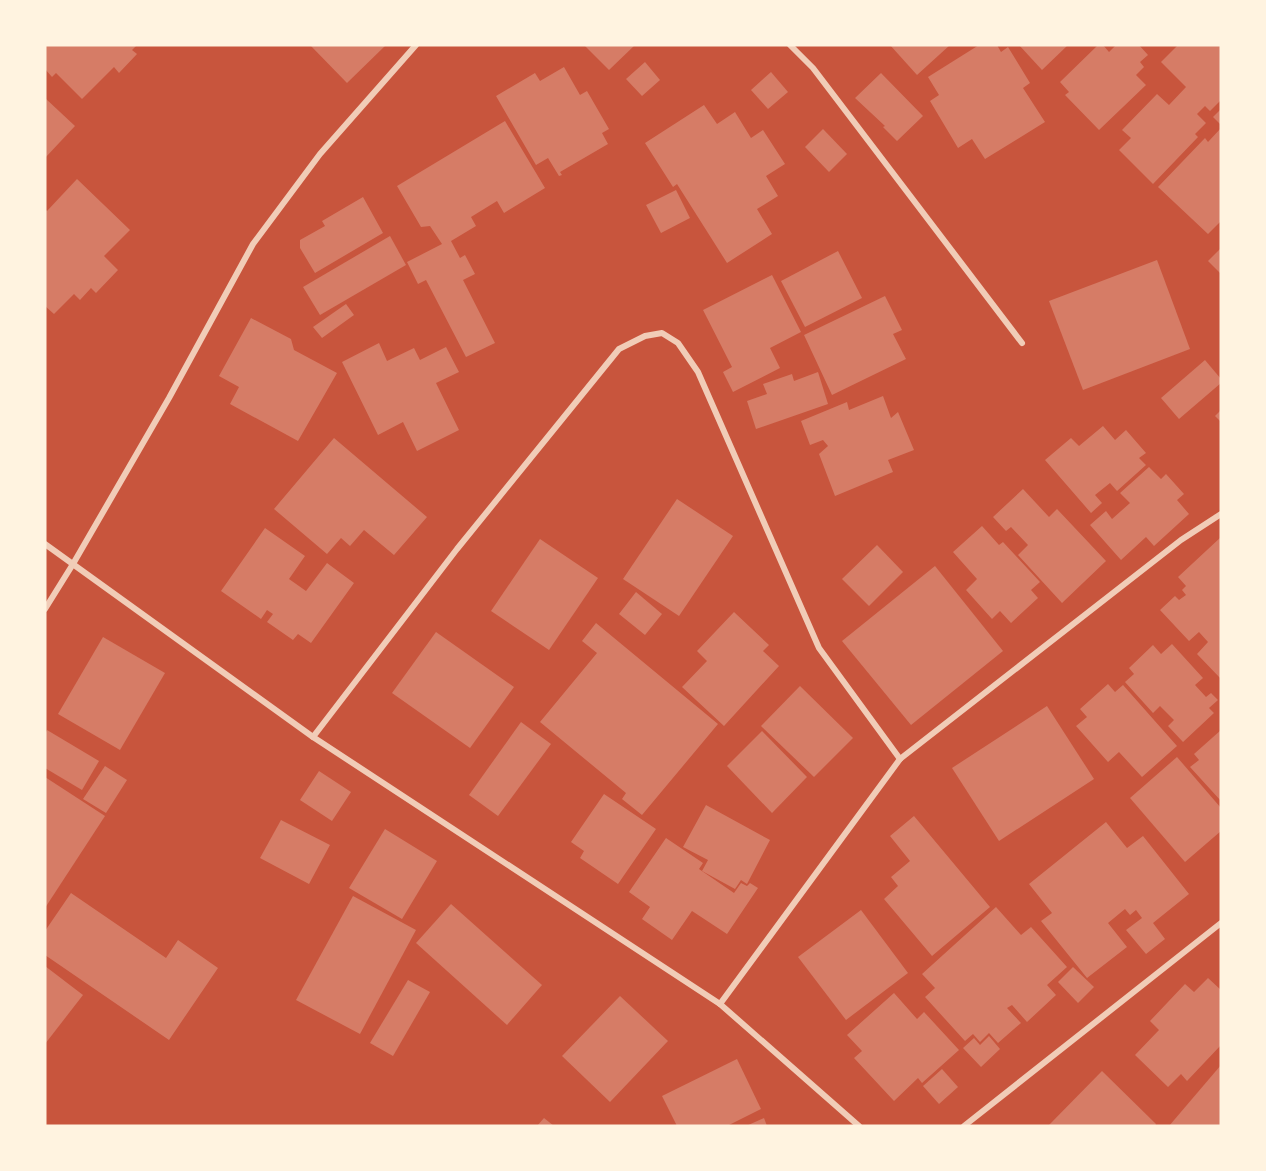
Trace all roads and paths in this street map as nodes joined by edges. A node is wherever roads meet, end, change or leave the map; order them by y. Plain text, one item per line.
1 (416, 45) edge
2 (790, 45) edge
3 (1022, 343) dead end
4 (1221, 514) edge
5 (45, 544) edge
6 (73, 564) junction
7 (45, 609) edge
8 (313, 737) junction
9 (900, 759) junction
10 (1221, 923) edge
11 (720, 1004) junction
12 (859, 1126) edge
13 (964, 1126) edge

1 - 6 street
2 - 3 street
4 - 9 street
5 - 6 street
6 - 7 street
6 - 8 street
8 - 9 street
8 - 11 street
9 - 11 street
10 - 13 street
11 - 12 street

